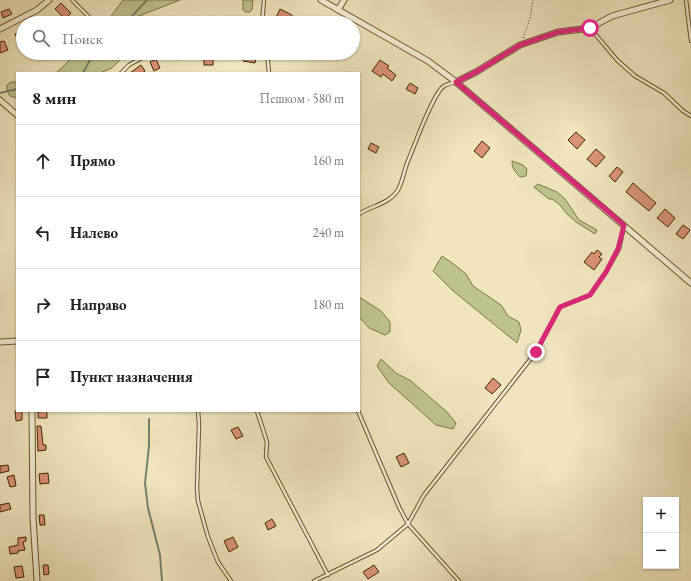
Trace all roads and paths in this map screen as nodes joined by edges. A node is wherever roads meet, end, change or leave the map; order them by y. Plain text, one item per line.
1 (49, 0) edge
2 (72, 0) edge
3 (264, 0) edge
4 (322, 0) edge
5 (344, 0) edge
6 (533, 0) edge
7 (670, 0) edge
8 (686, 0) edge
9 (338, 10) junction
10 (25, 16) edge
11 (88, 16) edge
12 (263, 16) edge
13 (349, 16) edge
14 (16, 21) edge
15 (360, 22) edge
16 (590, 28) junction
17 (0, 29) edge
18 (691, 41) edge
19 (520, 45) junction
20 (138, 60) edge
21 (268, 60) edge
22 (122, 72) edge
23 (269, 72) edge
24 (456, 82) junction
25 (0, 100) edge
26 (16, 114) edge
27 (691, 116) edge
28 (360, 213) edge
29 (624, 225) junction
30 (691, 283) edge
31 (16, 341) edge
32 (0, 342) edge
33 (32, 412) edge
34 (198, 412) edge
35 (257, 412) edge
36 (358, 412) edge
37 (408, 524) junction
38 (328, 575) junction
39 (37, 581) edge
40 (231, 581) edge
41 (314, 581) edge
42 (459, 581) edge

1 - 10 street
2 - 11 lane
3 - 12 lane
4 - 9 street
5 - 9 street
6 - 19 path
7 - 16 street
8 - 18 lane
9 - 13 street
14 - 17 street
15 - 24 street
16 - 19 street
16 - 27 lane
19 - 24 street
20 - 22 lane
21 - 23 lane
24 - 28 lane
24 - 29 street
25 - 26 street
29 - 30 street
29 - 37 lane
31 - 32 street
33 - 39 street
34 - 40 lane
35 - 38 lane
36 - 37 lane
37 - 38 lane
37 - 42 lane
38 - 41 lane

